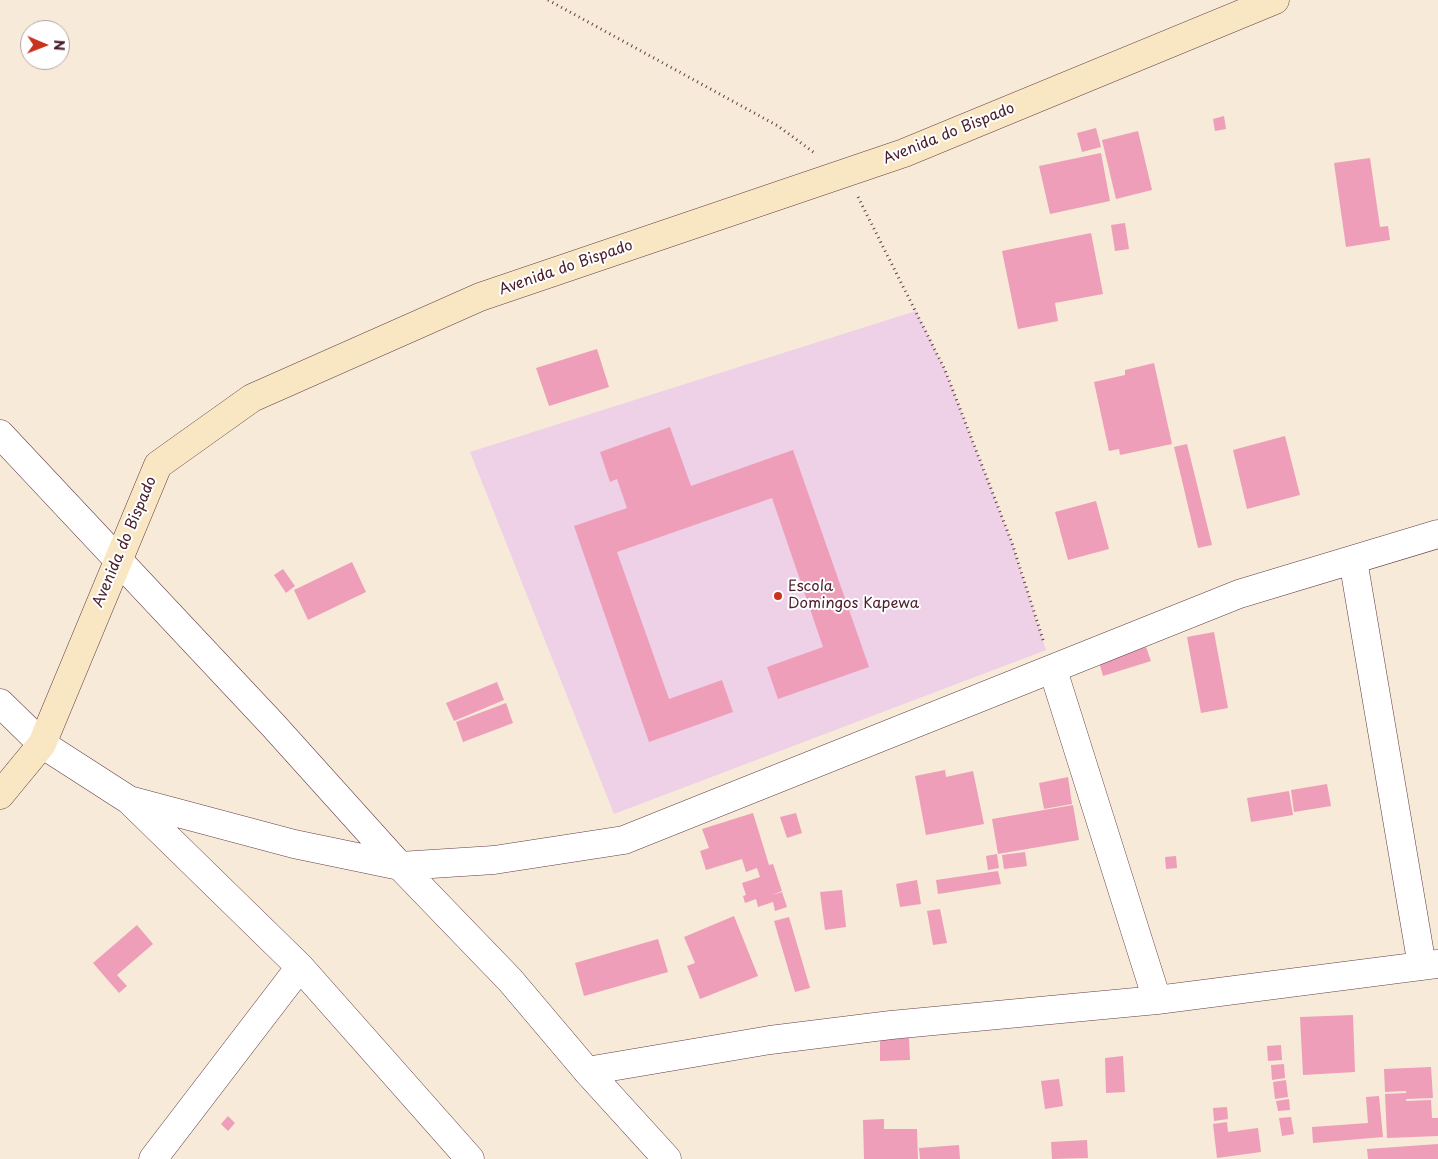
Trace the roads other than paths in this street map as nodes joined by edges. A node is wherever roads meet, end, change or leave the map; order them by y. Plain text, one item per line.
1 (1275, 0) edge
2 (0, 434) edge
3 (1438, 534) edge
4 (118, 559) junction
5 (1353, 560) junction
6 (1054, 670) junction
7 (0, 703) edge
8 (42, 744) junction
9 (0, 794) edge
10 (129, 800) junction
11 (400, 866) junction
12 (1430, 965) edge
13 (300, 967) junction
14 (1157, 1000) junction
15 (586, 1070) junction
16 (153, 1159) edge
17 (470, 1159) edge
18 (667, 1159) edge

1 - 4 main road, Avenida do Bispado
2 - 4 street
3 - 5 street
4 - 8 main road, Avenida do Bispado
4 - 11 street
5 - 6 street
5 - 12 street
6 - 11 street
6 - 14 street
7 - 8 street
8 - 9 main road, Avenida do Bispado
8 - 10 street
10 - 11 street
10 - 13 street
11 - 15 street
12 - 14 street
13 - 16 street
13 - 17 street
14 - 15 street
15 - 18 street

